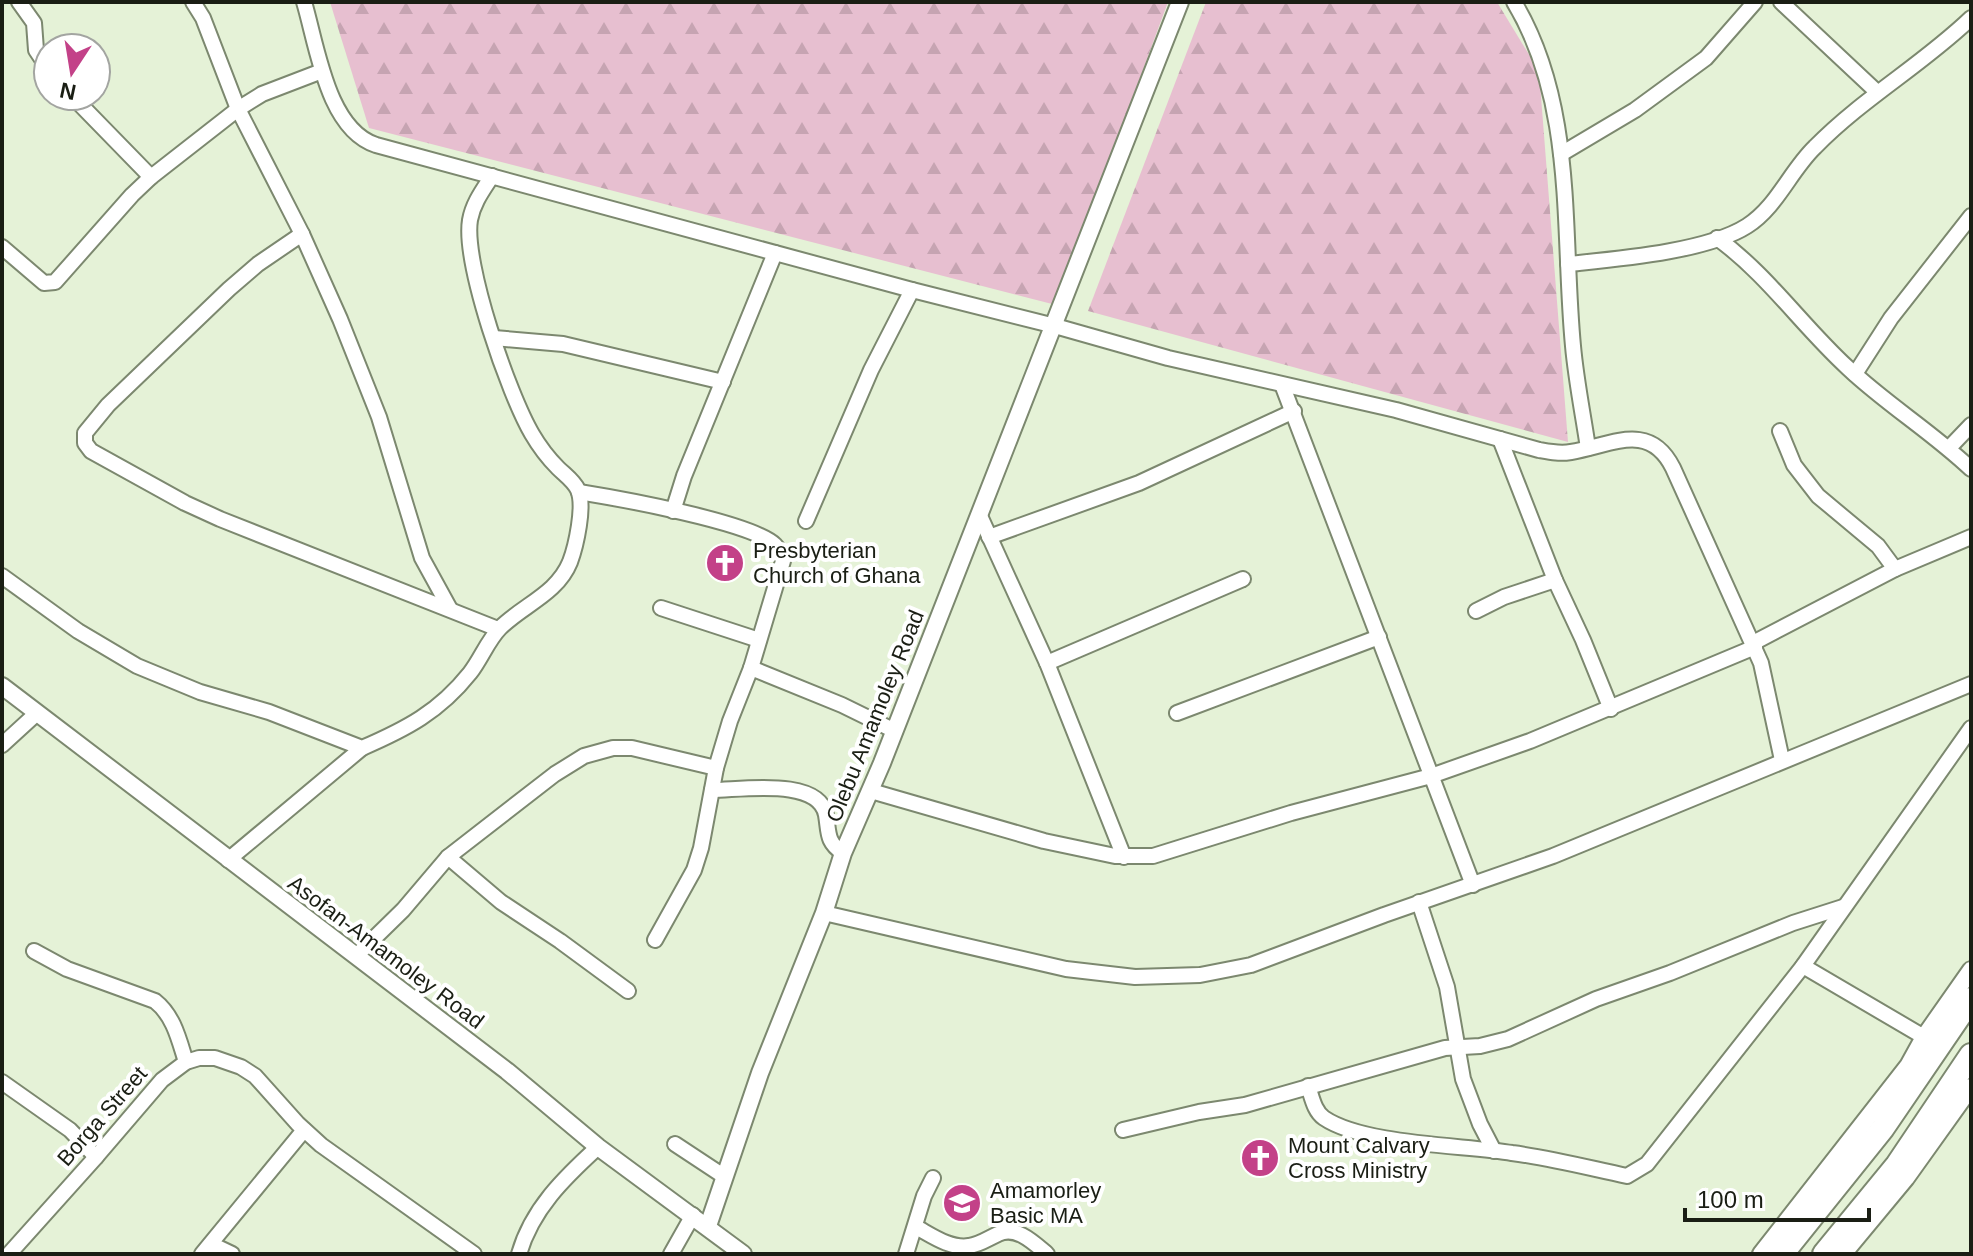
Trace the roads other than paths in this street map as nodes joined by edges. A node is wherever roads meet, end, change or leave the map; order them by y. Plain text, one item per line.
1 (19, 2) edge
2 (193, 2) edge
3 (304, 2) edge
4 (1180, 2) edge
5 (1514, 2) edge
6 (1755, 2) edge
7 (1781, 2) edge
8 (1971, 18) edge
9 (35, 32) edge
10 (322, 71) junction
11 (1877, 92) junction
12 (238, 109) junction
13 (88, 112) edge
14 (1561, 154) junction
15 (492, 176) junction
16 (151, 177) junction
17 (1971, 216) edge
18 (302, 234) junction
19 (1717, 238) junction
20 (2, 247) edge
21 (775, 253) junction
22 (1568, 264) junction
23 (912, 290) junction
24 (1055, 326) junction
25 (494, 338) junction
26 (1855, 374) junction
27 (723, 382) junction
28 (1283, 387) junction
29 (1294, 411) junction
30 (1971, 425) edge
31 (1780, 431) dead end
32 (1500, 439) junction
33 (1588, 448) junction
34 (1949, 448) junction
35 (1971, 469) edge
36 (579, 492) junction
37 (673, 511) junction
38 (980, 516) junction
39 (806, 521) dead end
40 (989, 537) junction
41 (1971, 537) edge
42 (1895, 569) junction
43 (2, 576) edge
44 (1243, 579) dead end
45 (1555, 580) junction
46 (661, 608) dead end
47 (450, 609) junction
48 (1476, 611) dead end
49 (498, 629) junction
50 (1379, 637) junction
51 (759, 640) junction
52 (1754, 645) junction
53 (1047, 663) junction
54 (751, 668) junction
55 (1971, 684) edge
56 (2, 686) edge
57 (1611, 709) junction
58 (37, 713) junction
59 (1177, 713) dead end
60 (1971, 728) edge
61 (895, 731) junction
62 (2, 745) edge
63 (362, 748) junction
64 (1782, 760) junction
65 (716, 768) junction
66 (1431, 776) junction
67 (712, 790) junction
68 (871, 791) junction
69 (843, 853) junction
70 (448, 857) junction
71 (1124, 857) junction
72 (228, 860) junction
73 (1473, 885) junction
74 (1419, 902) junction
75 (1843, 907) junction
76 (824, 913) junction
77 (655, 940) dead end
78 (34, 951) dead end
79 (356, 956) junction
80 (1803, 966) junction
81 (1971, 970) edge
82 (628, 991) dead end
83 (1971, 999) edge
84 (1924, 1037) junction
85 (1459, 1047) junction
86 (1971, 1055) edge
87 (186, 1062) junction
88 (3, 1084) edge
89 (1308, 1086) junction
90 (1971, 1087) edge
91 (304, 1130) junction
92 (1123, 1130) dead end
93 (675, 1144) dead end
94 (598, 1147) junction
95 (1494, 1151) junction
96 (96, 1157) junction
97 (725, 1177) junction
98 (933, 1178) dead end
99 (693, 1215) junction
100 (708, 1226) junction
101 (916, 1227) junction
102 (207, 1249) edge
103 (9, 1254) edge
104 (232, 1254) edge
105 (474, 1254) edge
106 (519, 1254) edge
107 (671, 1254) edge
108 (743, 1254) edge
109 (906, 1254) edge
110 (1047, 1254) edge
111 (1761, 1254) edge
112 (1782, 1254) edge
113 (1824, 1254) edge
114 (1843, 1254) edge

1 - 9 street
2 - 12 street
3 - 10 street
4 - 24 street, Olebu Amamoley Road
5 - 14 street
6 - 14 street
7 - 11 street
8 - 11 street
10 - 12 street
10 - 15 street
11 - 19 street
12 - 16 street
12 - 18 street
13 - 16 street
14 - 22 street
15 - 21 street
15 - 25 street
16 - 20 street
17 - 26 street
18 - 47 street
18 - 47 street
19 - 22 street
19 - 26 street
21 - 23 street
21 - 27 street
22 - 33 street
23 - 24 street
23 - 39 street
24 - 28 street
24 - 38 street, Olebu Amamoley Road
25 - 27 street
25 - 36 street
26 - 34 street
27 - 37 street
28 - 29 street
28 - 32 street
29 - 40 street
29 - 50 street
30 - 34 street
31 - 42 street
32 - 33 street
32 - 45 street
33 - 52 street
34 - 35 street
36 - 37 street
36 - 49 street
37 - 51 street
38 - 40 street
38 - 61 street, Olebu Amamoley Road
40 - 53 street
41 - 42 street
42 - 52 street
43 - 63 street
44 - 53 street
45 - 48 street
45 - 57 street
46 - 51 street
47 - 49 street
49 - 63 street
50 - 59 street
50 - 66 street
51 - 54 street
52 - 57 street
52 - 64 street
53 - 71 street
54 - 61 street
54 - 65 street
55 - 64 street
56 - 58 street, Asofan-Amamoley Road
57 - 66 street
58 - 62 street
58 - 72 street, Asofan-Amamoley Road
60 - 75 street
61 - 68 street, Olebu Amamoley Road
63 - 72 street
64 - 73 street
65 - 67 street
65 - 70 street
66 - 71 street
66 - 73 street
67 - 69 street
67 - 77 street
68 - 69 street, Olebu Amamoley Road
68 - 71 street
69 - 76 street, Olebu Amamoley Road
70 - 79 street
70 - 82 street
72 - 79 street, Asofan-Amamoley Road
73 - 74 street
74 - 76 street
74 - 85 street
75 - 80 street
75 - 85 street
76 - 97 street, Olebu Amamoley Road
78 - 87 street
79 - 94 street, Asofan-Amamoley Road
80 - 84 street
80 - 95 street
81 - 84 street
83 - 112 main road
84 - 111 street
85 - 89 street
85 - 95 street
86 - 113 main road
87 - 91 street
87 - 96 street, Borga Street
88 - 96 street
89 - 92 street
89 - 95 street
90 - 114 street
91 - 102 street
91 - 105 street
93 - 97 street
94 - 99 street, Asofan-Amamoley Road
94 - 106 street
96 - 103 street, Borga Street
97 - 100 street, Olebu Amamoley Road
98 - 101 street
99 - 100 street, Asofan-Amamoley Road
99 - 107 street
100 - 108 street, Asofan-Amamoley Road
101 - 109 street
101 - 110 street
102 - 104 street

